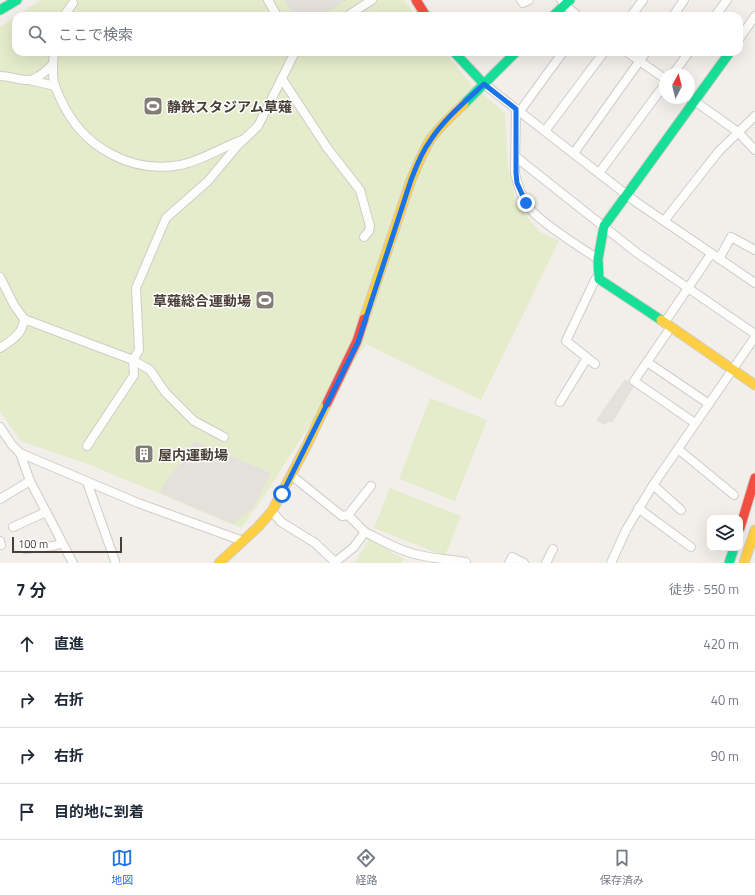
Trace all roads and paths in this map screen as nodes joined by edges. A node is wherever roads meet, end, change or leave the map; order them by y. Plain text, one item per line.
1 (17, 0) edge
2 (268, 0) edge
3 (372, 0) edge
4 (416, 0) edge
5 (522, 0) edge
6 (529, 0) edge
7 (643, 0) edge
8 (684, 0) edge
9 (727, 0) edge
10 (565, 2) edge
11 (73, 3) dead end
12 (0, 10) edge
13 (67, 12) edge
14 (275, 12) edge
15 (353, 12) edge
16 (424, 12) edge
17 (556, 12) edge
18 (574, 12) edge
19 (634, 12) edge
20 (675, 12) edge
21 (718, 12) edge
22 (755, 16) edge
23 (743, 33) edge
24 (54, 56) edge
25 (292, 56) edge
26 (457, 56) edge
27 (512, 56) edge
28 (560, 56) edge
29 (601, 56) edge
30 (633, 56) edge
31 (643, 56) edge
32 (686, 56) edge
33 (727, 56) edge
34 (640, 61) junction
35 (53, 64) junction
36 (677, 68) edge
37 (659, 75) edge
38 (0, 76) edge
39 (282, 79) junction
40 (28, 80) junction
41 (484, 84) junction
42 (55, 86) junction
43 (659, 92) edge
44 (695, 96) edge
45 (695, 101) edge
46 (689, 104) edge
47 (518, 110) junction
48 (755, 116) edge
49 (545, 131) junction
50 (738, 132) junction
51 (244, 139) junction
52 (755, 150) edge
53 (574, 153) junction
54 (516, 157) junction
55 (599, 173) junction
56 (626, 194) junction
57 (664, 222) junction
58 (604, 226) junction
59 (364, 238) dead end
60 (755, 250) edge
61 (711, 254) junction
62 (598, 259) junction
63 (719, 259) junction
64 (598, 275) junction
65 (0, 277) edge
66 (755, 284) edge
67 (688, 288) junction
68 (24, 319) junction
69 (668, 324) junction
70 (755, 336) edge
71 (0, 348) edge
72 (587, 358) junction
73 (133, 360) junction
74 (647, 362) junction
75 (595, 364) dead end
76 (733, 370) junction
77 (755, 385) edge
78 (560, 402) dead end
79 (709, 404) junction
80 (695, 423) junction
81 (0, 427) edge
82 (224, 437) dead end
83 (3, 439) edge
84 (87, 446) dead end
85 (678, 449) junction
86 (20, 453) junction
87 (292, 475) junction
88 (755, 478) edge
89 (30, 481) junction
90 (87, 482) junction
91 (653, 484) junction
92 (370, 486) dead end
93 (734, 495) dead end
94 (0, 499) edge
95 (638, 508) junction
96 (682, 510) dead end
97 (272, 511) junction
98 (46, 512) junction
99 (348, 515) junction
100 (743, 518) edge
101 (13, 527) dead end
102 (755, 530) edge
103 (365, 532) junction
104 (243, 541) junction
105 (62, 543) junction
106 (691, 547) dead end
107 (25, 549) dead end
108 (553, 549) dead end
109 (733, 551) edge
110 (115, 561) dead end
111 (335, 562) edge
112 (73, 563) edge
113 (219, 563) edge
114 (466, 563) edge
115 (509, 563) edge
116 (524, 563) edge
117 (546, 563) edge
118 (611, 563) edge
119 (729, 563) edge
120 (744, 563) edge

1 - 12 main road
2 - 14 street
3 - 15 street
4 - 16 main road
5 - 6 street
7 - 19 street
8 - 20 street
9 - 21 street
10 - 17 main road
10 - 18 street
11 - 13 street
22 - 23 street
24 - 35 street
25 - 39 street
26 - 41 main road
27 - 41 main road
28 - 47 street
29 - 49 street
30 - 34 street
31 - 34 street
32 - 36 street
33 - 44 main road
34 - 37 street
34 - 53 street
35 - 40 street
35 - 42 street
38 - 40 street
39 - 51 street
39 - 59 street
40 - 42 street
41 - 47 street
41 - 87 main road
42 - 51 street
43 - 55 street
45 - 50 street
46 - 56 main road
47 - 49 street
47 - 54 street
48 - 50 street
49 - 53 street
50 - 52 street
50 - 57 street
51 - 73 street
53 - 55 street
54 - 58 street
54 - 62 street
55 - 56 street
56 - 57 street
56 - 58 main road
57 - 61 street
58 - 62 main road
58 - 67 street
60 - 63 street
61 - 63 street
61 - 67 street
62 - 64 main road
63 - 66 street
64 - 69 main road
64 - 72 street
65 - 68 street
67 - 69 street
67 - 70 street
68 - 71 street
68 - 73 street
69 - 74 street
69 - 76 main road
70 - 76 street
72 - 75 street
72 - 78 street
73 - 82 street
73 - 84 street
74 - 79 street
74 - 80 street
76 - 77 main road
76 - 79 street
79 - 80 street
80 - 85 street
81 - 83 street
83 - 86 street
85 - 91 street
85 - 93 street
86 - 89 street
86 - 90 street
87 - 97 main road
87 - 99 street
88 - 100 main road
89 - 94 street
89 - 98 street
90 - 104 street
90 - 110 street
91 - 95 street
91 - 96 street
92 - 99 street
95 - 106 street
95 - 118 street
97 - 104 main road
97 - 111 street
98 - 101 street
98 - 105 street
99 - 103 street
102 - 120 main road
103 - 111 street
103 - 114 street
104 - 113 main road
105 - 107 street
105 - 112 street
108 - 117 street
109 - 119 main road
115 - 116 street

